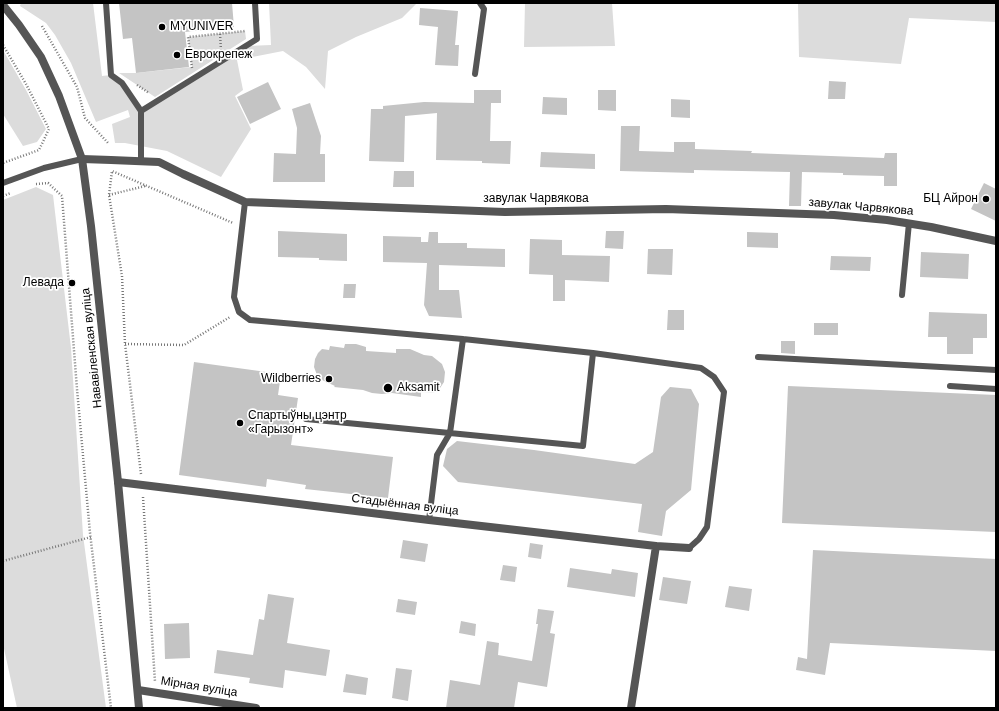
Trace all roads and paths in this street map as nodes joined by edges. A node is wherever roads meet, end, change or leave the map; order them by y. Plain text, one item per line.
1 (106, 3) edge
2 (255, 3) edge
3 (480, 3) edge
4 (7, 6) edge
5 (245, 24) dead end
6 (42, 26) dead end
7 (220, 34) junction
8 (3, 45) edge
9 (221, 54) dead end
10 (193, 73) dead end
11 (475, 74) dead end
12 (131, 81) dead end
13 (149, 93) dead end
14 (142, 111) junction
15 (109, 144) dead end
16 (82, 159) junction
17 (141, 162) junction
18 (3, 163) edge
19 (3, 183) edge
20 (30, 186) dead end
21 (145, 186) junction
22 (17, 191) dead end
23 (109, 195) junction
24 (3, 196) edge
25 (245, 202) junction
26 (909, 224) junction
27 (242, 227) junction
28 (996, 241) edge
29 (902, 294) dead end
30 (239, 312) junction
31 (463, 339) junction
32 (125, 344) junction
33 (593, 353) junction
34 (758, 357) dead end
35 (996, 370) edge
36 (950, 386) dead end
37 (996, 389) edge
38 (306, 419) dead end
39 (450, 433) junction
40 (118, 482) junction
41 (142, 484) junction
42 (429, 520) junction
43 (91, 537) junction
44 (656, 546) junction
45 (689, 548) joint
46 (3, 561) edge
47 (138, 690) junction
48 (156, 693) junction
49 (111, 708) edge
50 (139, 708) edge
51 (256, 708) edge
52 (630, 708) edge

1 - 14 lane
2 - 14 lane
3 - 11 lane
4 - 16 street, Нававіленская вуліца
5 - 7 path
6 - 15 path
7 - 9 path
7 - 10 path
8 - 18 path
12 - 13 path
14 - 17 lane
16 - 17 street, завулак Чарвякова
16 - 19 lane
16 - 40 street, Нававіленская вуліца
17 - 25 street, завулак Чарвякова
20 - 43 path
21 - 23 path
21 - 23 path
21 - 27 path
22 - 24 path
23 - 32 path
25 - 26 street, завулак Чарвякова
25 - 27 lane
26 - 28 street, завулак Чарвякова
26 - 29 lane
27 - 30 lane
30 - 31 lane
30 - 32 path
31 - 33 lane
31 - 39 lane
32 - 41 path
33 - 39 lane
33 - 45 lane
34 - 35 lane
36 - 37 lane
38 - 39 lane
39 - 42 lane
40 - 41 street, Стадыённая вуліца
40 - 47 street, Нававіленская вуліца
41 - 42 street, Стадыённая вуліца
41 - 48 path
42 - 44 street, Стадыённая вуліца
43 - 46 path
43 - 49 path
44 - 45 street, Стадыённая вуліца
44 - 52 street
47 - 48 street, Мірная вуліца
47 - 50 street, Нававіленская вуліца
48 - 51 street, Мірная вуліца

